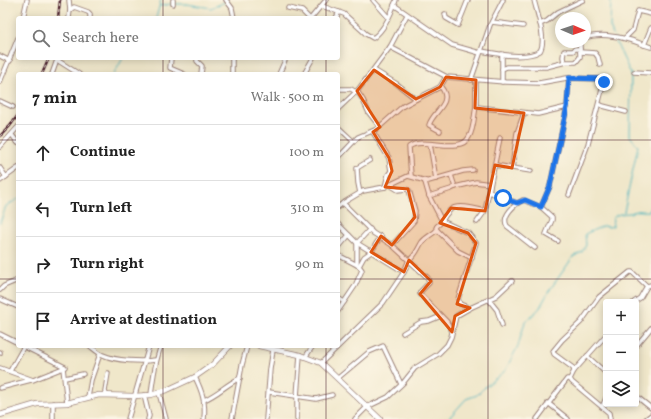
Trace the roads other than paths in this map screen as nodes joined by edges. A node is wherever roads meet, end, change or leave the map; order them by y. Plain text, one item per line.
1 (27, 0) edge
2 (69, 0) edge
3 (226, 0) edge
4 (326, 0) edge
5 (373, 0) edge
6 (396, 0) edge
7 (462, 0) edge
8 (503, 0) edge
9 (534, 0) edge
10 (582, 0) edge
11 (467, 2) edge
12 (394, 5) junction
13 (322, 6) junction
14 (288, 8) dead end
15 (70, 10) junction
16 (339, 12) junction
17 (445, 14) dead end
18 (651, 14) edge
19 (407, 15) junction
20 (23, 16) edge
21 (68, 16) edge
22 (90, 16) edge
23 (234, 16) edge
24 (308, 16) edge
25 (312, 16) edge
26 (337, 16) edge
27 (388, 18) junction
28 (492, 22) junction
29 (540, 24) junction
30 (523, 26) dead end
31 (651, 28) edge
32 (591, 36) edge
33 (625, 38) junction
34 (16, 44) edge
35 (644, 45) junction
36 (390, 47) junction
37 (651, 47) edge
38 (580, 50) junction
39 (480, 52) junction
40 (502, 54) junction
41 (0, 56) edge
42 (57, 60) edge
43 (58, 60) edge
44 (171, 60) edge
45 (197, 60) edge
46 (232, 60) edge
47 (285, 60) edge
48 (312, 60) edge
49 (10, 61) junction
50 (564, 62) junction
51 (600, 65) dead end
52 (502, 69) junction
53 (374, 70) junction
54 (53, 72) edge
55 (76, 72) edge
56 (179, 72) edge
57 (201, 72) edge
58 (232, 72) edge
59 (280, 72) edge
60 (305, 72) edge
61 (634, 72) dead end
62 (651, 73) edge
63 (446, 77) junction
64 (569, 78) junction
65 (471, 80) junction
66 (476, 80) junction
67 (0, 82) edge
68 (502, 82) junction
69 (441, 87) junction
70 (342, 88) dead end
71 (356, 91) junction
72 (416, 99) junction
73 (0, 101) edge
74 (599, 104) junction
75 (476, 106) junction
76 (13, 107) dead end
77 (340, 107) edge
78 (567, 107) junction
79 (626, 112) dead end
80 (524, 113) junction
81 (380, 127) junction
82 (340, 129) edge
83 (16, 130) edge
84 (440, 131) dead end
85 (373, 132) junction
86 (12, 135) junction
87 (500, 138) dead end
88 (16, 140) edge
89 (353, 141) junction
90 (430, 144) junction
91 (0, 147) edge
92 (340, 156) edge
93 (370, 160) dead end
94 (495, 165) junction
95 (0, 168) edge
96 (512, 168) junction
97 (16, 170) edge
98 (473, 170) dead end
99 (531, 172) dead end
100 (451, 175) junction
101 (411, 176) junction
102 (6, 177) junction
103 (436, 179) junction
104 (0, 181) edge
105 (425, 182) junction
106 (490, 184) junction
107 (390, 186) junction
108 (385, 187) junction
109 (455, 187) junction
110 (489, 192) junction
111 (360, 193) junction
112 (569, 195) dead end
113 (429, 196) junction
114 (343, 203) junction
115 (517, 203) junction
116 (340, 205) edge
117 (541, 207) junction
118 (485, 212) junction
119 (442, 221) junction
120 (477, 222) dead end
121 (340, 226) edge
122 (370, 229) junction
123 (437, 230) junction
124 (349, 235) junction
125 (380, 236) junction
126 (558, 241) dead end
127 (357, 243) junction
128 (392, 245) junction
129 (340, 246) edge
130 (535, 248) dead end
131 (371, 252) junction
132 (340, 256) edge
133 (472, 258) junction
134 (409, 260) junction
135 (358, 266) junction
136 (404, 272) junction
137 (16, 281) edge
138 (512, 281) dead end
139 (649, 286) edge
140 (0, 290) edge
141 (0, 298) edge
142 (340, 299) edge
143 (638, 299) edge
144 (489, 300) junction
145 (344, 302) junction
146 (16, 307) edge
147 (340, 308) edge
148 (470, 308) junction
149 (441, 316) junction
150 (502, 325) dead end
151 (651, 328) edge
152 (452, 332) junction
153 (404, 333) dead end
154 (0, 334) edge
155 (603, 338) edge
156 (16, 342) edge
157 (639, 342) edge
158 (340, 345) edge
159 (22, 348) edge
160 (27, 348) edge
161 (92, 348) edge
162 (148, 348) edge
163 (160, 348) edge
164 (228, 348) edge
165 (247, 348) edge
166 (266, 348) edge
167 (312, 348) edge
168 (336, 348) edge
169 (273, 350) junction
170 (100, 354) junction
171 (300, 355) junction
172 (306, 356) junction
173 (587, 356) junction
174 (156, 360) junction
175 (145, 362) junction
176 (321, 363) junction
177 (0, 368) edge
178 (63, 368) junction
179 (10, 371) junction
180 (574, 371) junction
181 (604, 371) edge
182 (108, 373) dead end
183 (83, 374) dead end
184 (195, 377) junction
185 (64, 378) junction
186 (240, 378) junction
187 (338, 378) junction
188 (570, 379) junction
189 (32, 380) junction
190 (401, 384) junction
191 (0, 388) edge
192 (269, 392) junction
193 (159, 393) junction
194 (106, 394) junction
195 (144, 395) junction
196 (152, 395) junction
197 (332, 395) dead end
198 (134, 396) junction
199 (88, 397) junction
200 (297, 397) junction
201 (639, 398) edge
202 (204, 400) junction
203 (53, 403) junction
204 (67, 403) junction
205 (548, 404) junction
206 (367, 407) junction
207 (602, 407) joint
208 (651, 408) edge
209 (0, 415) edge
210 (651, 415) edge
211 (610, 417) edge
212 (53, 419) edge
213 (128, 419) edge
214 (148, 419) edge
215 (166, 419) edge
216 (204, 419) edge
217 (232, 419) edge
218 (266, 419) edge
219 (297, 419) edge
220 (355, 419) edge
221 (380, 419) edge
222 (537, 419) edge
223 (568, 419) edge
224 (616, 419) edge
225 (646, 419) edge

1 - 20 street
2 - 15 street
3 - 23 street
4 - 13 street
5 - 27 street
6 - 12 street
7 - 11 street
8 - 28 street
9 - 29 street
10 - 29 street
11 - 17 street
12 - 19 street
12 - 27 street
13 - 16 street
13 - 25 street
14 - 24 street
15 - 21 street
15 - 22 street
16 - 26 street
16 - 27 street
18 - 33 street
19 - 36 street
19 - 39 street
28 - 30 street
28 - 39 street
29 - 40 street
31 - 35 street
32 - 33 street
33 - 35 street
34 - 49 street
35 - 37 street
36 - 53 street
36 - 63 street
38 - 50 street
38 - 50 street
38 - 51 street
39 - 40 street
39 - 65 street
40 - 52 street
41 - 49 street
42 - 54 street
43 - 55 street
44 - 56 street
45 - 57 street
46 - 58 street
47 - 59 street
48 - 60 street
49 - 67 street
50 - 52 street
52 - 68 street
53 - 71 street
53 - 72 street
61 - 62 street
63 - 65 street
63 - 69 street
64 - 68 street
64 - 74 street
64 - 78 street
65 - 66 street
66 - 68 street
66 - 75 street
69 - 72 street
69 - 84 street
70 - 71 street
71 - 77 street
71 - 81 street
72 - 81 street
73 - 76 street
74 - 79 street
74 - 112 street
75 - 80 street
75 - 90 street
78 - 80 street
78 - 117 street
80 - 96 street
81 - 85 street
82 - 89 street
83 - 86 street
85 - 89 street
85 - 108 street
86 - 88 street
86 - 91 street
87 - 94 street
89 - 92 street
90 - 101 street
90 - 103 street
93 - 111 street
94 - 96 street
94 - 106 street
95 - 102 street
96 - 99 street
97 - 102 street
98 - 100 street
100 - 103 street
100 - 109 street
101 - 105 street
101 - 107 street
102 - 104 street
103 - 105 street
105 - 113 street
106 - 109 street
106 - 110 street
107 - 108 street
107 - 128 street
108 - 111 street
109 - 113 street
110 - 115 street
110 - 118 street
111 - 114 street
113 - 119 street
114 - 116 street
114 - 122 street
115 - 117 street
115 - 130 street
117 - 126 street
118 - 119 street
118 - 120 street
119 - 123 street
119 - 133 street
121 - 124 street
122 - 125 street
122 - 127 street
123 - 133 street
123 - 134 street
124 - 127 street
124 - 129 street
125 - 128 street
125 - 131 street
127 - 131 street
127 - 135 street
128 - 134 street
131 - 135 street
131 - 136 street
132 - 135 street
133 - 148 street
134 - 136 street
134 - 149 street
135 - 145 street
136 - 158 street
137 - 140 street
138 - 144 street
139 - 143 street
139 - 180 street
141 - 146 street
142 - 145 street
144 - 148 street
144 - 150 street
145 - 147 street
148 - 152 street
149 - 152 street
149 - 153 street
151 - 157 street
152 - 190 street
154 - 156 street
155 - 173 street
159 - 179 street
160 - 178 street
161 - 170 street
162 - 175 street
163 - 174 street
164 - 184 street
165 - 186 street
166 - 169 street
167 - 172 street
168 - 176 street
169 - 171 street
169 - 192 street
170 - 175 street
170 - 199 street
171 - 172 street
171 - 200 street
172 - 176 street
173 - 180 street
173 - 181 street
174 - 175 street
174 - 196 street
175 - 198 street
176 - 187 street
177 - 179 street
178 - 185 street
178 - 189 street
179 - 189 street
180 - 188 street
182 - 194 street
183 - 185 street
184 - 193 street
184 - 202 street
185 - 204 street
186 - 202 street
186 - 217 street
187 - 190 street
187 - 206 street
188 - 205 street
188 - 207 street
189 - 191 street
190 - 206 street
192 - 200 street
192 - 218 street
193 - 196 street
193 - 215 street
194 - 198 street
194 - 199 street
195 - 196 street
195 - 198 street
195 - 214 street
197 - 200 street
198 - 213 street
199 - 204 street
200 - 219 street
201 - 208 street
202 - 216 street
203 - 204 street
203 - 209 street
203 - 212 street
205 - 222 street
205 - 223 street
206 - 220 street
206 - 221 street
207 - 211 street
210 - 225 street
211 - 224 street

